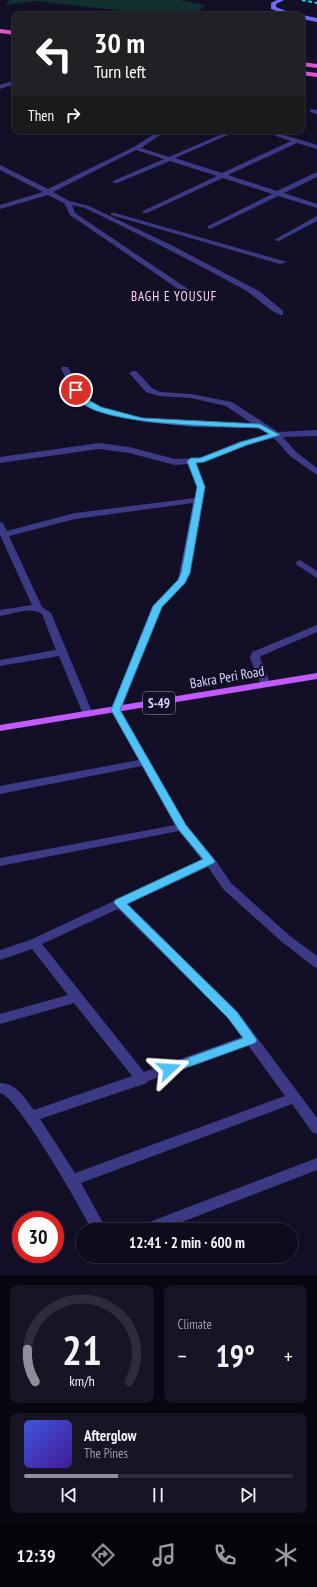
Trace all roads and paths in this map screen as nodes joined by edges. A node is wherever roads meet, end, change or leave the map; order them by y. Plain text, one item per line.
1 (281, 0) edge
2 (284, 12) edge
3 (305, 18) edge
4 (317, 20) edge
5 (0, 25) edge
6 (12, 27) edge
7 (0, 31) edge
8 (12, 33) edge
9 (305, 64) edge
10 (317, 66) edge
11 (305, 73) edge
12 (317, 75) edge
13 (12, 83) edge
14 (0, 87) edge
15 (158, 134) edge
16 (227, 134) edge
17 (274, 134) edge
18 (296, 141) junction
19 (317, 147) edge
20 (136, 148) junction
21 (172, 159) junction
22 (0, 167) edge
23 (8, 172) junction
24 (0, 173) edge
25 (317, 174) edge
26 (222, 175) junction
27 (115, 182) dead end
28 (46, 192) junction
29 (276, 193) junction
30 (67, 202) junction
31 (317, 206) edge
32 (0, 207) edge
33 (87, 207) junction
34 (145, 212) dead end
35 (317, 218) edge
36 (210, 227) dead end
37 (277, 240) dead end
38 (283, 262) dead end
39 (187, 291) dead end
40 (280, 313) dead end
41 (65, 369) dead end
42 (133, 373) dead end
43 (260, 426) junction
44 (317, 433) edge
45 (276, 435) junction
46 (0, 460) edge
47 (191, 461) junction
48 (317, 472) edge
49 (199, 500) junction
50 (0, 525) edge
51 (5, 534) junction
52 (300, 563) dead end
53 (317, 575) edge
54 (38, 608) junction
55 (0, 613) edge
56 (317, 628) edge
57 (62, 652) junction
58 (0, 662) edge
59 (317, 676) edge
60 (266, 685) junction
61 (116, 710) junction
62 (88, 714) junction
63 (0, 728) edge
64 (145, 762) junction
65 (0, 790) edge
66 (182, 827) junction
67 (210, 861) junction
68 (0, 862) edge
69 (119, 903) junction
70 (34, 943) junction
71 (0, 955) edge
72 (317, 963) edge
73 (77, 997) junction
74 (0, 1019) edge
75 (251, 1040) junction
76 (142, 1079) junction
77 (0, 1088) edge
78 (294, 1098) junction
79 (30, 1117) junction
80 (317, 1128) edge
81 (317, 1164) edge
82 (72, 1180) junction
83 (96, 1223) edge
84 (162, 1223) edge

1 - 2 main road
3 - 4 main road
5 - 6 highway
7 - 8 highway
9 - 10 highway
11 - 12 highway
13 - 14 street
15 - 20 street
16 - 21 street
17 - 18 street
18 - 19 street
18 - 26 street
20 - 21 street
20 - 28 street
21 - 26 street
21 - 27 street
22 - 23 street
23 - 24 street
23 - 28 street
25 - 29 street
26 - 29 street
26 - 34 street
28 - 30 street
28 - 32 street
29 - 31 street
29 - 36 street
30 - 33 street
30 - 39 street
33 - 38 street
33 - 40 street
35 - 37 street
41 - 43 street
42 - 43 street
43 - 45 street
44 - 45 street
45 - 47 street
45 - 48 street
46 - 47 street
47 - 49 street
49 - 51 street
49 - 61 street
50 - 51 street
51 - 54 street
52 - 53 street
54 - 55 street
54 - 57 street
56 - 60 street
57 - 58 street
57 - 62 street
59 - 60 main road, Bakra Peri Road / S-49
60 - 61 main road, Bakra Peri Road / S-49
61 - 62 main road, Bakra Peri Road / S-49
61 - 64 street
62 - 63 main road, Bakra Peri Road / S-49
64 - 65 street
64 - 66 street
66 - 67 street
66 - 68 street
67 - 69 street
67 - 72 street
69 - 70 street
69 - 75 street
70 - 71 street
70 - 73 street
73 - 74 street
73 - 76 street
75 - 76 street
75 - 78 street
76 - 79 street
77 - 79 street
78 - 80 street
78 - 82 street
79 - 82 street
81 - 84 street
82 - 83 street

